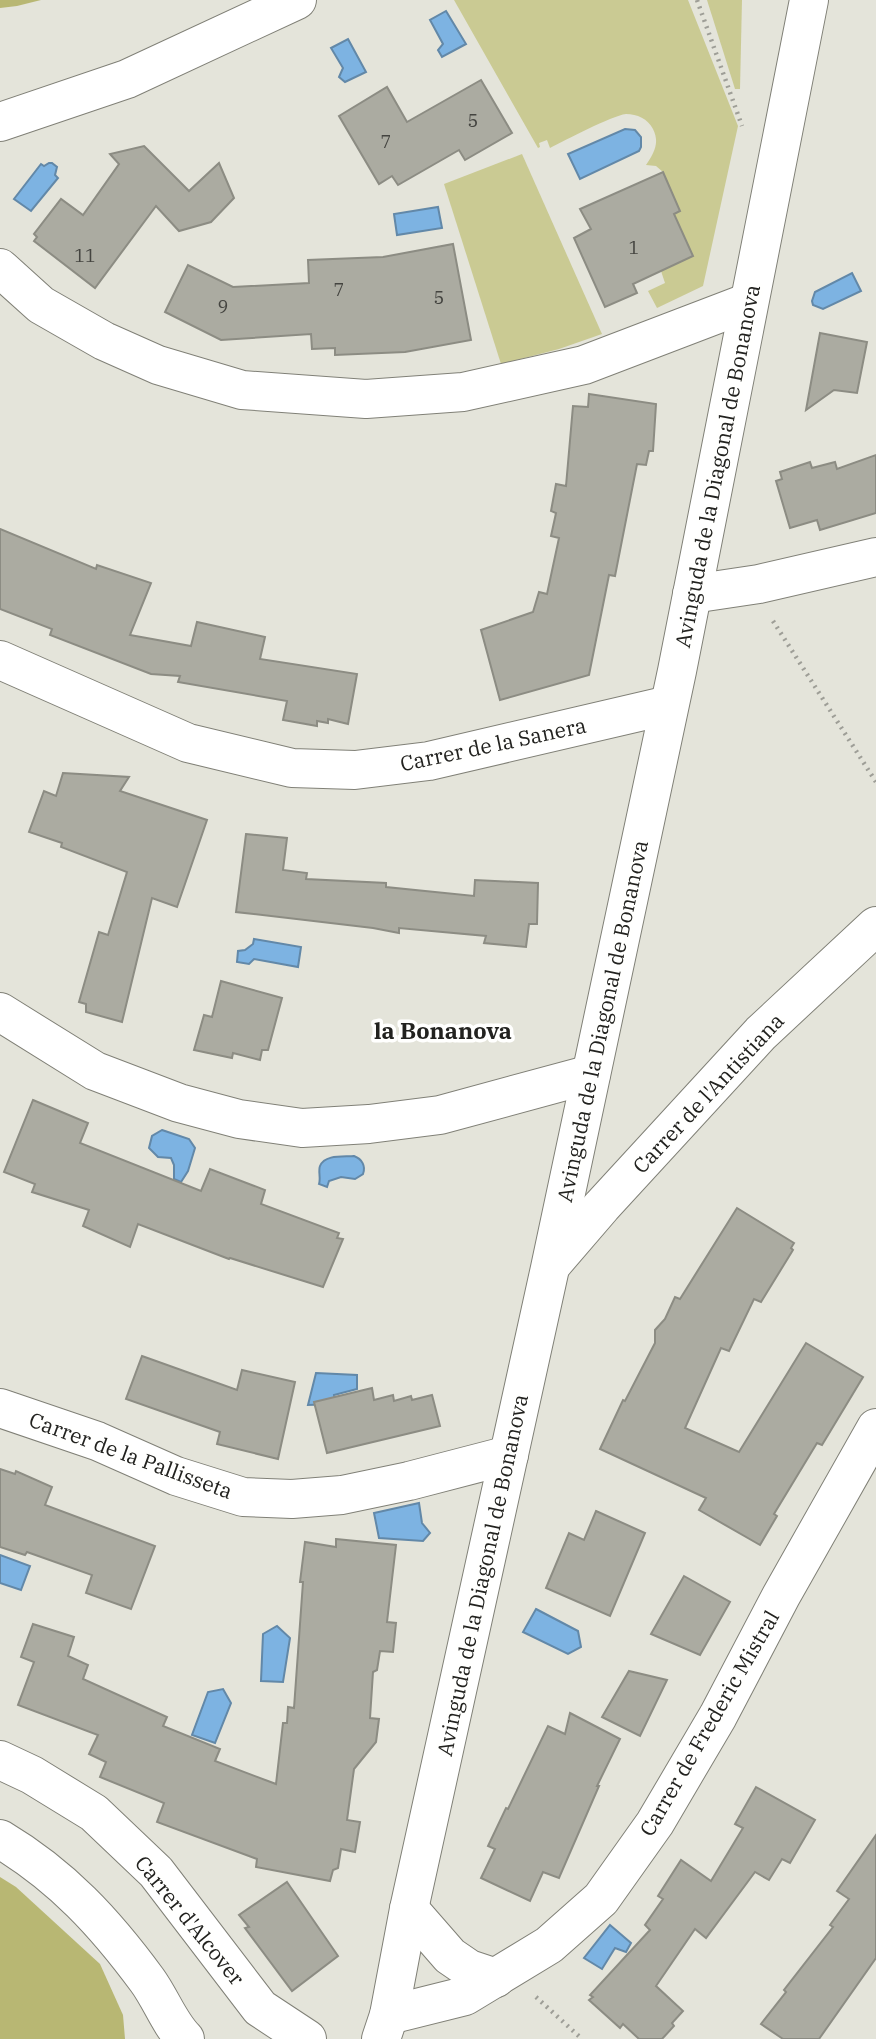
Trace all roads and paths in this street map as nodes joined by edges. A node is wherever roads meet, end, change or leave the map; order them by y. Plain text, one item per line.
1 (298, 0) edge
2 (697, 0) edge
3 (809, 0) edge
4 (0, 122) edge
5 (743, 126) dead end
6 (0, 268) edge
7 (749, 302) junction
8 (876, 557) edge
9 (692, 594) junction
10 (768, 613) dead end
11 (0, 660) edge
12 (669, 705) junction
13 (876, 782) edge
14 (876, 926) edge
15 (0, 1012) edge
16 (591, 1074) junction
17 (550, 1268) junction
18 (0, 1408) edge
19 (876, 1428) edge
20 (509, 1455) junction
21 (0, 1760) edge
22 (0, 1839) edge
23 (409, 1909) junction
24 (496, 1978) junction
25 (533, 1995) dead end
26 (385, 2027) edge
27 (181, 2037) edge
28 (307, 2039) edge
29 (582, 2039) edge

1 - 4 street
2 - 5 path
3 - 7 street, Avinguda de la Diagonal de Bonanova
6 - 7 street
7 - 9 street, Avinguda de la Diagonal de Bonanova
8 - 9 street
9 - 12 street, Avinguda de la Diagonal de Bonanova
10 - 13 path
11 - 12 street, Carrer de la Sanera
12 - 16 street, Avinguda de la Diagonal de Bonanova
14 - 17 street, Carrer de l'Antistiana
15 - 16 street
16 - 17 street, Avinguda de la Diagonal de Bonanova
17 - 20 street, Avinguda de la Diagonal de Bonanova
18 - 20 street, Carrer de la Pallisseta
19 - 24 street, Carrer de Frederic Mistral
20 - 23 street, Avinguda de la Diagonal de Bonanova
21 - 28 street, Carrer d'Alcover
22 - 27 street
23 - 24 street
23 - 26 street, Avinguda de la Diagonal de Bonanova
24 - 26 street, Carrer de Frederic Mistral
25 - 29 path

